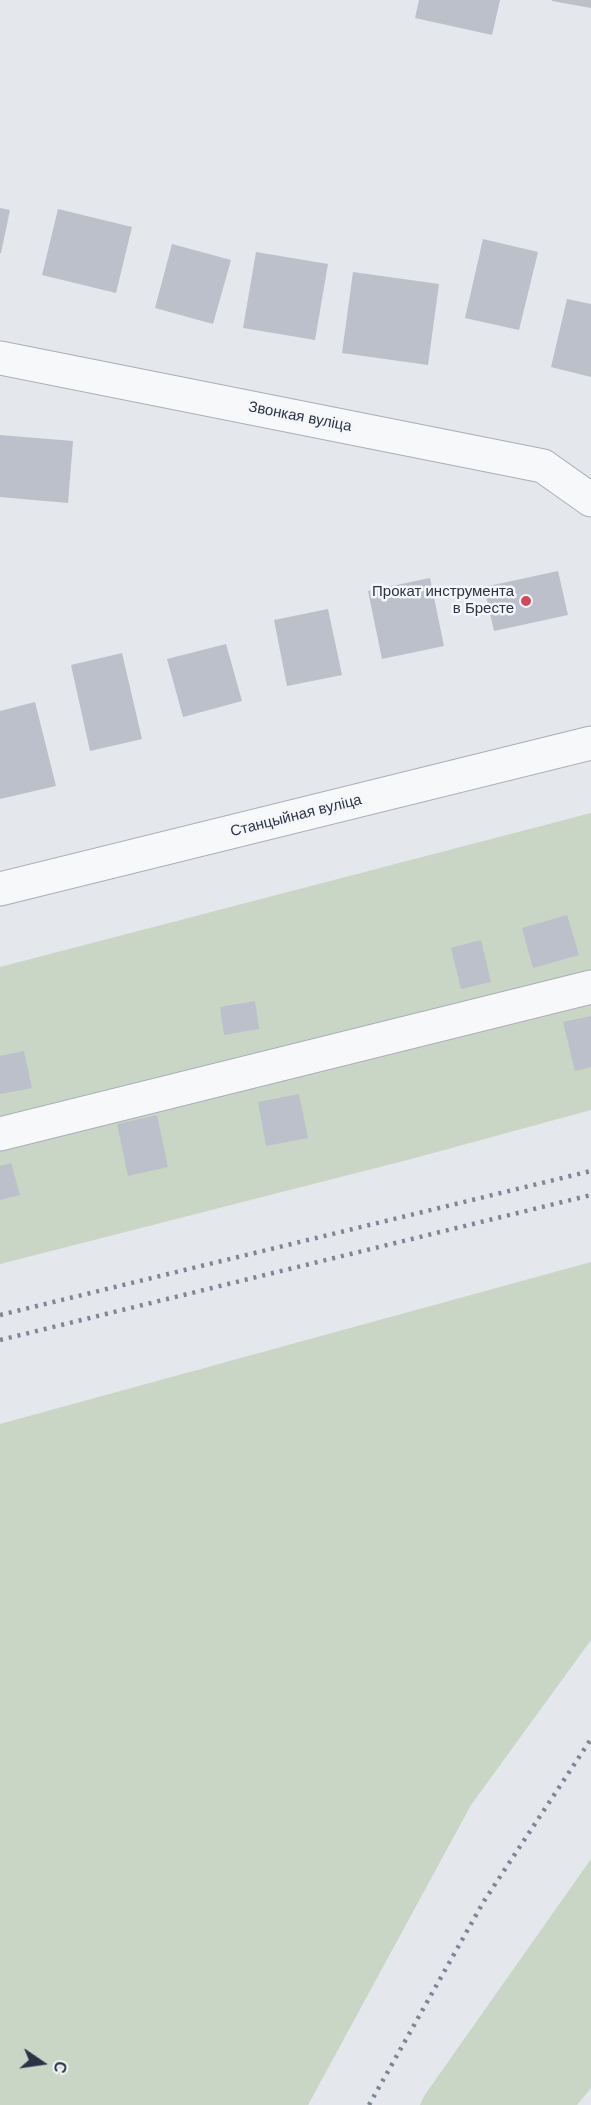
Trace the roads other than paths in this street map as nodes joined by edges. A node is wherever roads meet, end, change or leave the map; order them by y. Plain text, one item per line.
1 (0, 358) edge
2 (591, 500) edge
3 (591, 743) edge
4 (0, 889) edge
5 (591, 987) edge
6 (0, 1134) edge

1 - 2 street, Звонкая вуліца
3 - 4 street, Станцыйная вуліца
5 - 6 street

